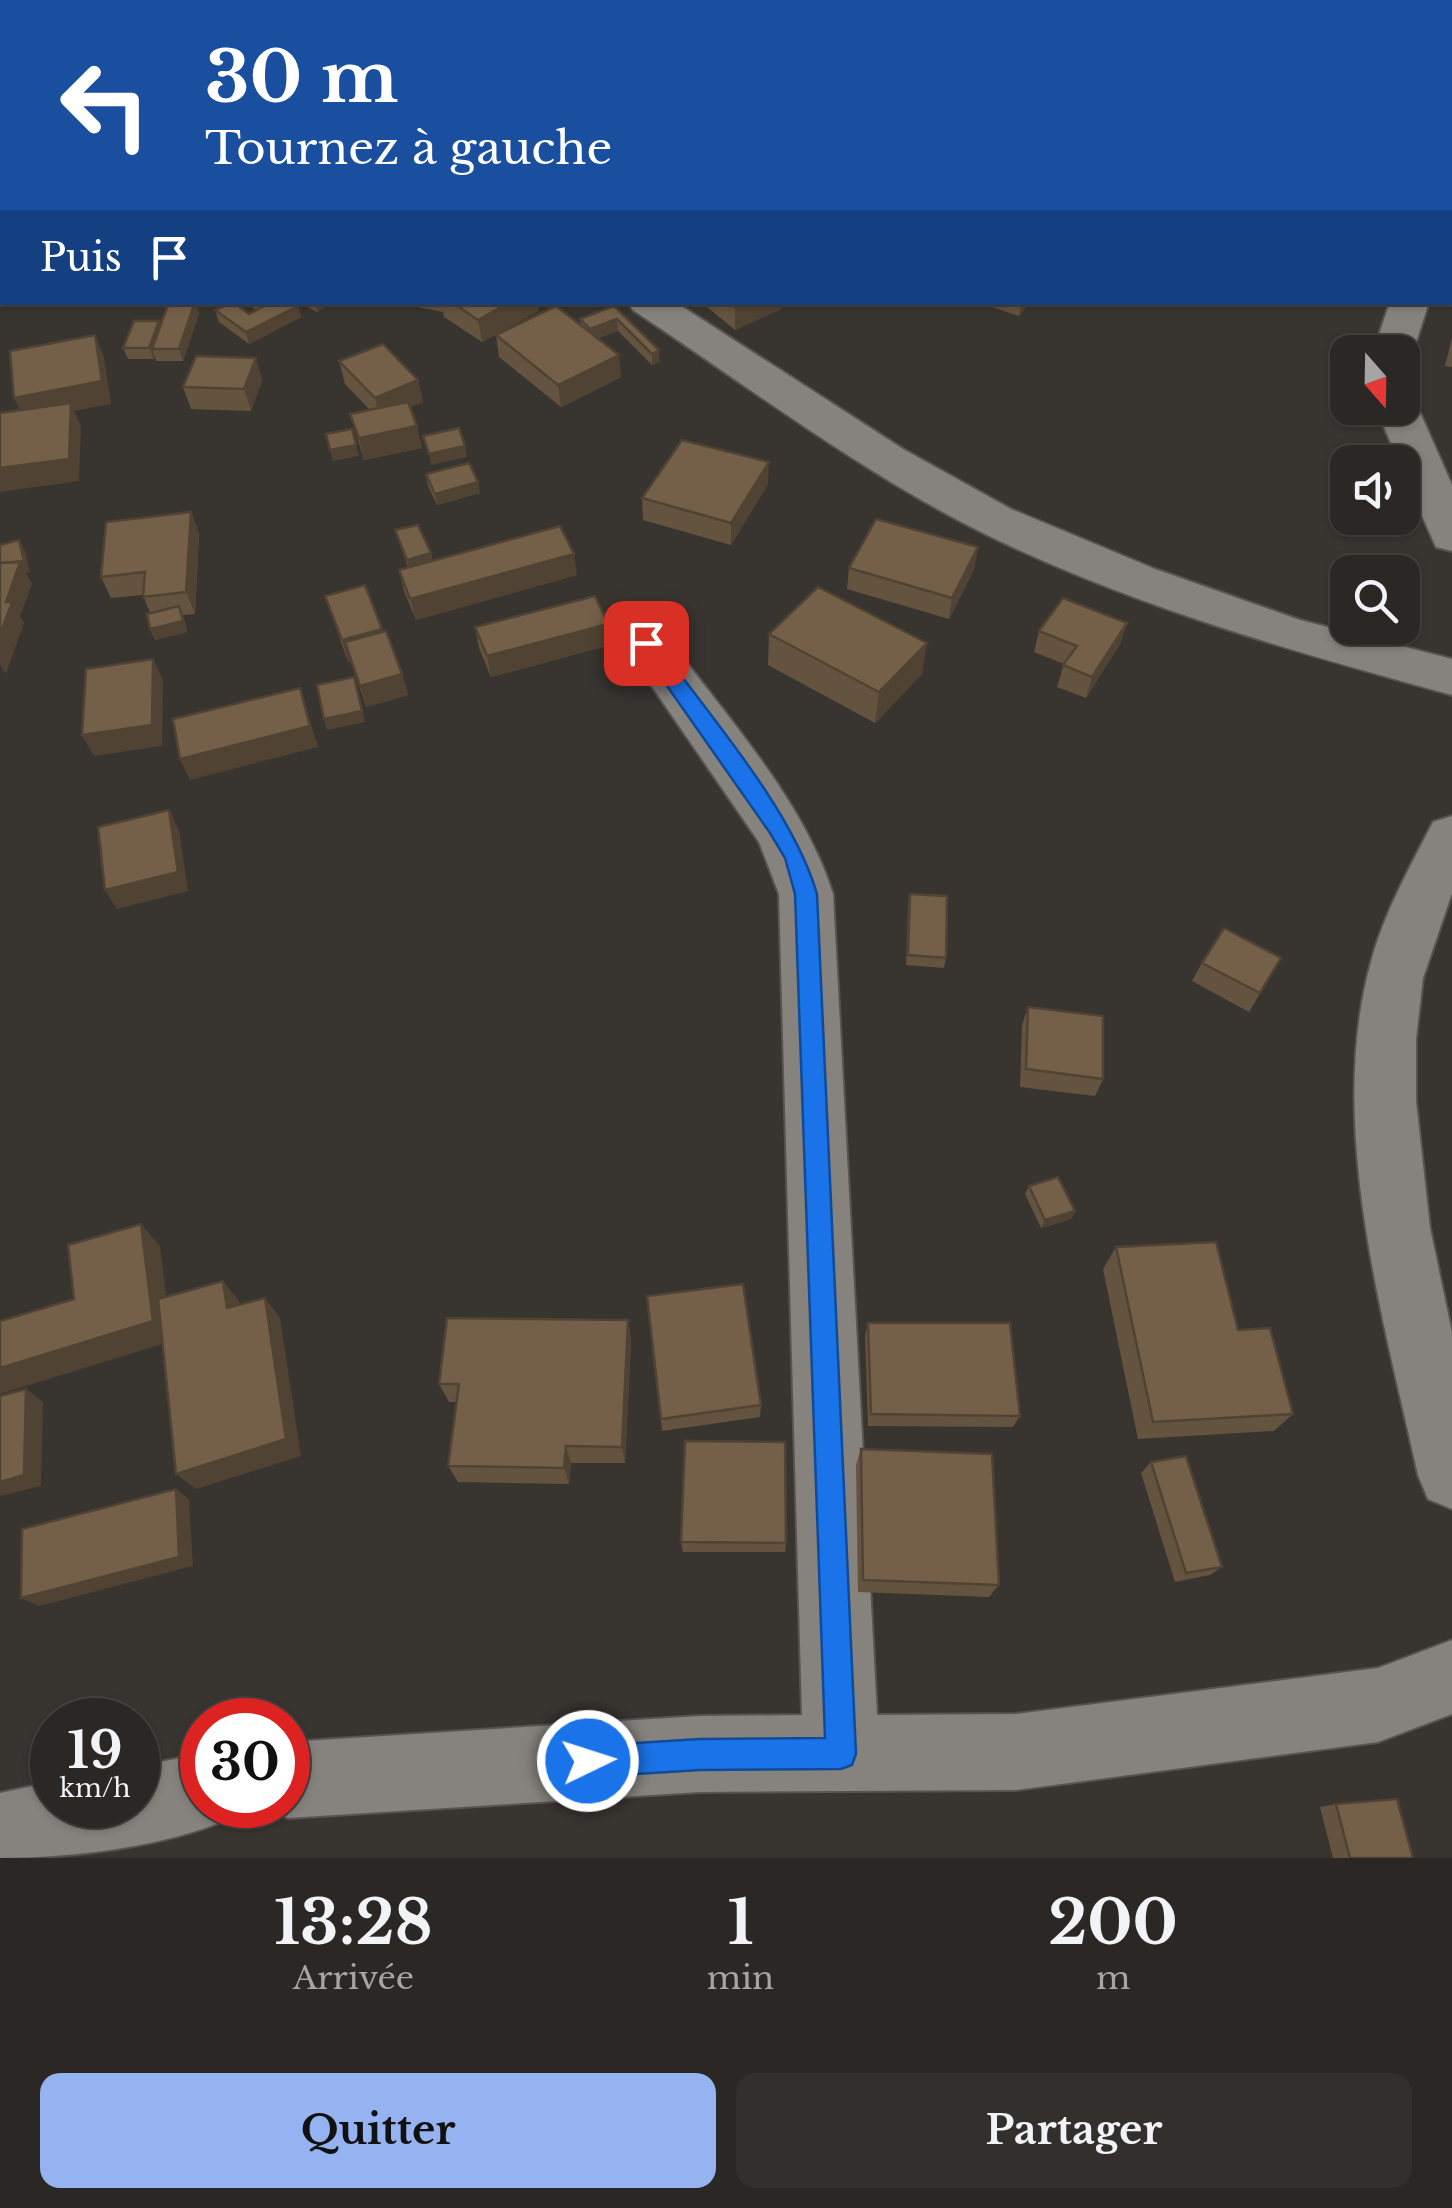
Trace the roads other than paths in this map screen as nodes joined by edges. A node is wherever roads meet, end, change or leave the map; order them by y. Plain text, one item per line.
1 (652, 305) edge
2 (1409, 305) edge
3 (1399, 335) edge
4 (1404, 425) edge
5 (1452, 536) edge
6 (646, 643) dead end
7 (1452, 677) edge
8 (1452, 837) edge
9 (1452, 1475) edge
10 (1452, 1677) edge
11 (841, 1754) junction
12 (310, 1779) edge
13 (30, 1826) edge
14 (0, 1832) edge

1 - 7 street
2 - 3 street
4 - 5 street
6 - 11 street
8 - 9 street
10 - 11 street
11 - 12 street
13 - 14 street

